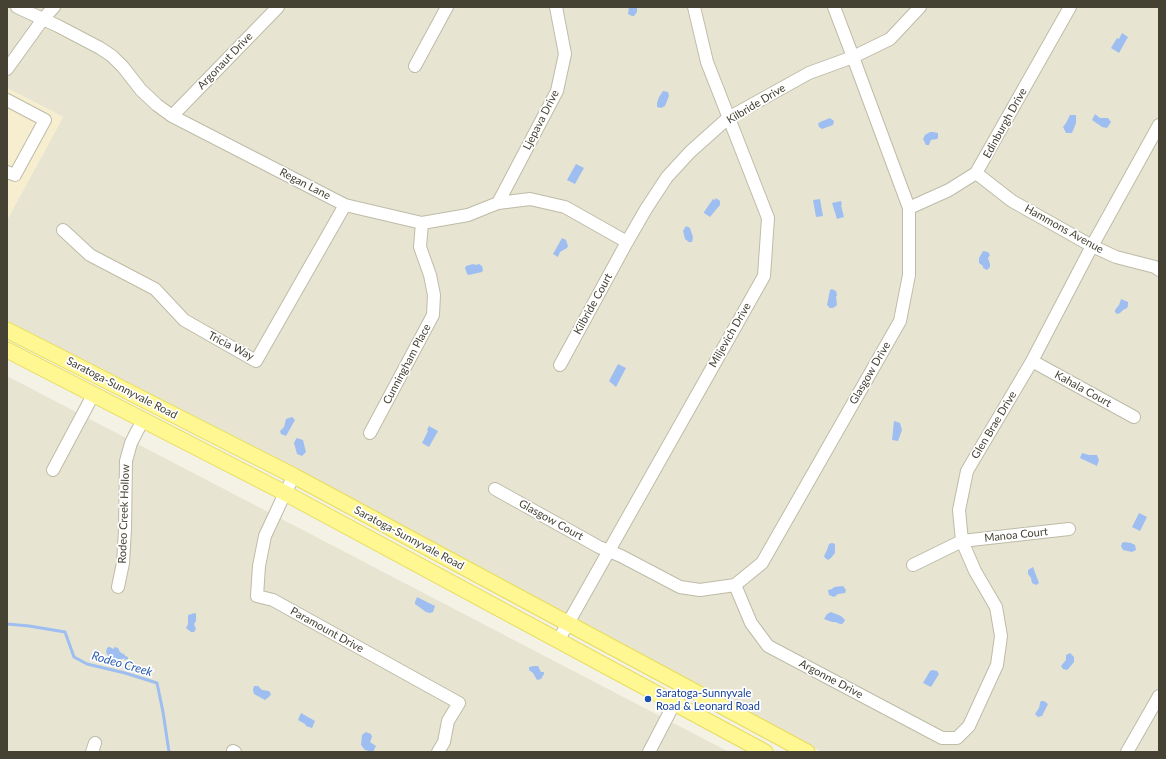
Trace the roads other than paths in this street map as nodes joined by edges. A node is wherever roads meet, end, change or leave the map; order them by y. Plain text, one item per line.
1 (17, 7) edge
2 (54, 7) edge
3 (278, 7) edge
4 (447, 7) edge
5 (556, 7) edge
6 (694, 7) edge
7 (834, 7) edge
8 (920, 7) edge
9 (1070, 7) edge
10 (43, 19) junction
11 (853, 57) junction
12 (415, 66) dead end
13 (7, 69) edge
14 (7, 100) edge
15 (172, 116) junction
16 (728, 118) junction
17 (1159, 125) edge
18 (7, 172) edge
19 (976, 173) junction
20 (498, 203) junction
21 (344, 205) junction
22 (909, 208) junction
23 (422, 223) junction
24 (63, 230) dead end
25 (627, 242) junction
26 (1092, 246) junction
27 (1159, 270) edge
28 (7, 330) edge
29 (7, 350) edge
30 (1032, 361) junction
31 (560, 365) dead end
32 (93, 394) junction
33 (1134, 417) dead end
34 (143, 421) junction
35 (370, 433) dead end
36 (53, 470) dead end
37 (294, 476) junction
38 (495, 489) dead end
39 (285, 493) junction
40 (1069, 529) dead end
41 (962, 540) junction
42 (608, 551) junction
43 (913, 565) dead end
44 (735, 585) junction
45 (118, 587) dead end
46 (568, 623) junction
47 (558, 641) junction
48 (684, 686) junction
49 (1159, 696) edge
50 (674, 704) junction
51 (957, 738) joint
52 (438, 752) edge
53 (649, 752) edge
54 (765, 752) edge
55 (808, 752) edge
56 (1127, 752) edge

1 - 10 street, Regan Lane
2 - 10 street
3 - 15 street, Argonaut Drive
4 - 12 street
5 - 20 street, Ljepava Drive
6 - 16 street, Miljevich Drive
7 - 11 street, Glasgow Drive
8 - 11 street, Kilbride Drive
9 - 19 street, Edinburgh Drive
10 - 13 street
10 - 15 street, Regan Lane
11 - 16 street, Kilbride Drive
11 - 22 street, Glasgow Drive
14 - 18 street
15 - 21 street, Regan Lane
16 - 25 street, Kilbride Drive
16 - 42 street, Miljevich Drive
17 - 26 street, Glen Brae Drive
19 - 22 street, Edinburgh Drive
19 - 26 street, Hammons Avenue
20 - 23 street, Regan Lane
20 - 25 street, Regan Lane
21 - 23 street, Regan Lane
21 - 24 street, Tricia Way
22 - 44 street, Glasgow Drive
23 - 35 street, Cunningham Place
25 - 31 street, Kilbride Court
26 - 27 street, Hammons Avenue
26 - 30 street, Glen Brae Drive
28 - 37 main road, Saratoga-Sunnyvale Road
29 - 32 main road, Saratoga-Sunnyvale Road
30 - 33 street, Kahala Court
30 - 41 street, Glen Brae Drive
32 - 34 main road, Saratoga-Sunnyvale Road
32 - 36 street
34 - 39 main road, Saratoga-Sunnyvale Road
34 - 45 street, Rodeo Creek Hollow
37 - 39 street, Paramount Drive
37 - 46 main road, Saratoga-Sunnyvale Road
38 - 42 street, Glasgow Court
39 - 47 main road, Saratoga-Sunnyvale Road
39 - 52 street, Paramount Drive
40 - 41 street, Manoa Court
41 - 43 street
41 - 51 street, Glen Brae Drive
42 - 44 street
42 - 46 street, Miljevich Drive
44 - 51 street, Argonne Drive
46 - 47 street, Miljevich Drive
46 - 48 main road, Saratoga-Sunnyvale Road
47 - 50 main road, Saratoga-Sunnyvale Road
48 - 50 street
48 - 55 main road, Saratoga-Sunnyvale Road
49 - 56 street
50 - 53 street
50 - 54 main road, Saratoga-Sunnyvale Road

